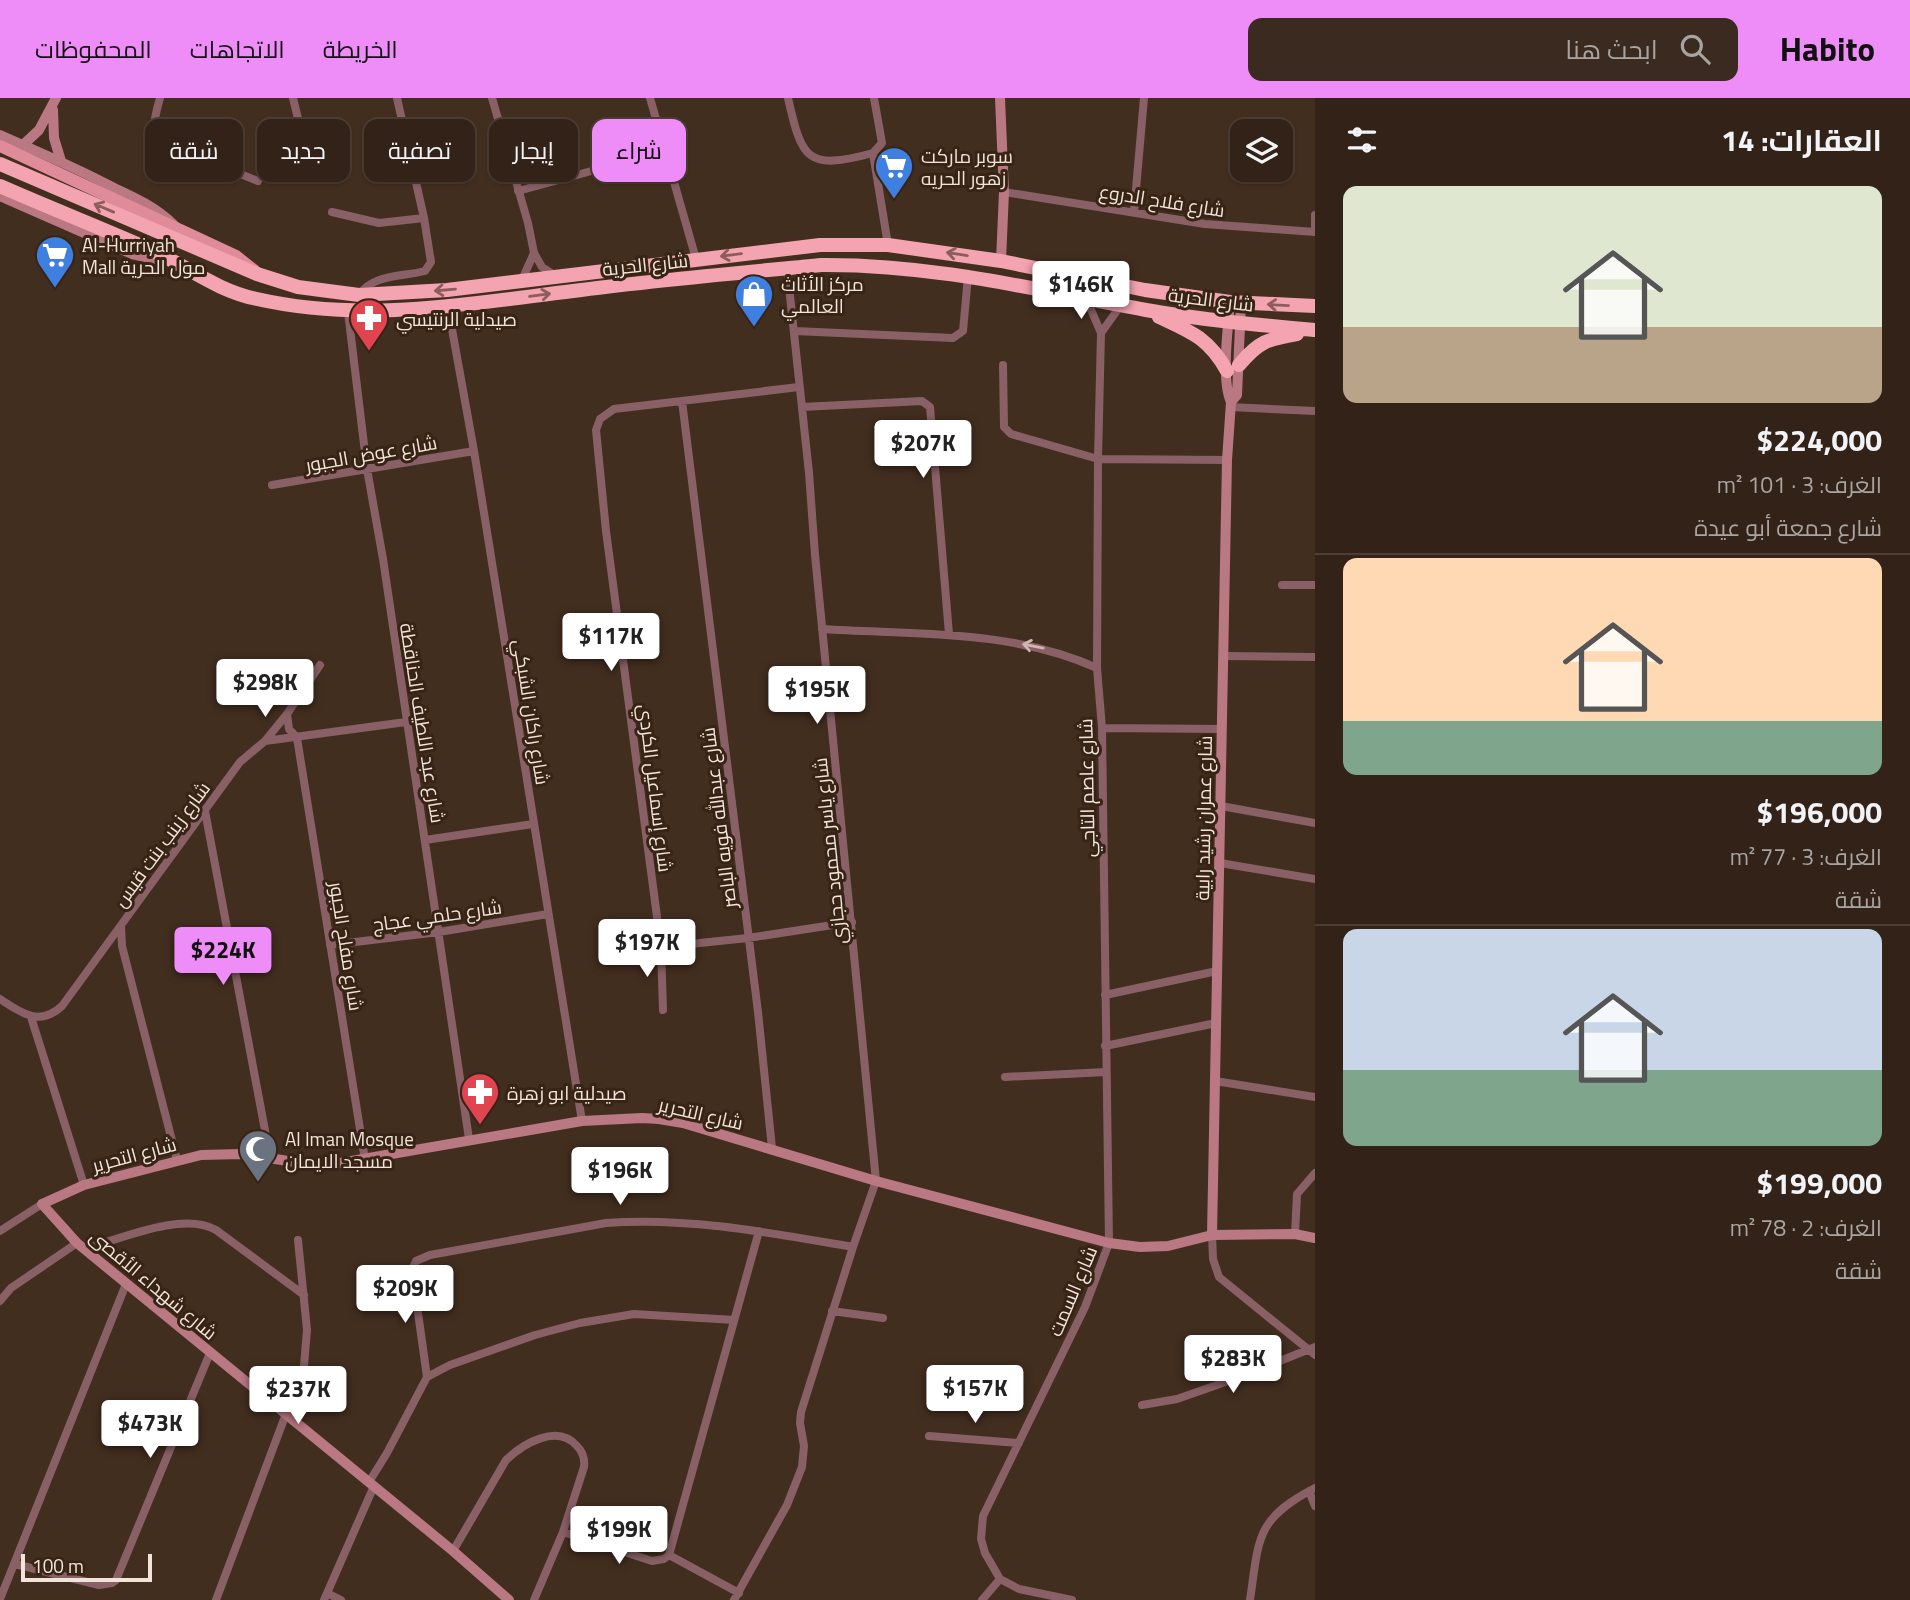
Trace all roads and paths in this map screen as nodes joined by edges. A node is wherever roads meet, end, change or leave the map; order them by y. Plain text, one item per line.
1 (160, 98) edge
2 (293, 98) edge
3 (397, 98) edge
4 (492, 98) edge
5 (650, 98) edge
6 (788, 98) edge
7 (874, 98) edge
8 (1000, 98) edge
9 (1144, 98) edge
10 (54, 103) edge
11 (298, 119) edge
12 (656, 119) edge
13 (0, 135) edge
14 (23, 145) junction
15 (0, 146) edge
16 (873, 153) junction
17 (61, 161) junction
18 (0, 164) edge
19 (592, 171) edge
20 (257, 181) edge
21 (674, 182) edge
22 (0, 186) edge
23 (518, 191) junction
24 (1004, 191) junction
25 (0, 197) edge
26 (332, 212) dead end
27 (1134, 212) junction
28 (1315, 215) edge
29 (424, 218) junction
30 (176, 227) junction
31 (1315, 232) edge
32 (888, 245) junction
33 (534, 253) junction
34 (169, 258) junction
35 (696, 259) junction
36 (1001, 261) junction
37 (787, 268) junction
38 (257, 274) junction
39 (968, 275) junction
40 (558, 277) junction
41 (521, 282) junction
42 (359, 295) junction
43 (1086, 298) junction
44 (1236, 303) junction
45 (1121, 305) junction
46 (1315, 306) edge
47 (448, 307) junction
48 (1145, 310) junction
49 (348, 312) junction
50 (1234, 323) junction
51 (1315, 330) edge
52 (794, 331) junction
53 (1101, 333) junction
54 (1003, 365) dead end
55 (1233, 368) junction
56 (799, 387) junction
57 (682, 401) junction
58 (1231, 405) junction
59 (802, 407) junction
60 (1315, 411) edge
61 (474, 451) junction
62 (1098, 459) junction
63 (1227, 460) junction
64 (367, 469) junction
65 (272, 485) dead end
66 (1282, 585) dead end
67 (1315, 585) edge
68 (822, 629) junction
69 (949, 634) junction
70 (1225, 656) junction
71 (1315, 657) edge
72 (320, 665) dead end
73 (1097, 668) junction
74 (287, 714) junction
75 (406, 722) junction
76 (1102, 728) junction
77 (1222, 729) junction
78 (297, 738) junction
79 (265, 741) junction
80 (1221, 806) junction
81 (205, 811) junction
82 (1315, 822) edge
83 (533, 824) junction
84 (425, 840) junction
85 (1220, 863) junction
86 (1315, 879) edge
87 (548, 914) junction
88 (852, 922) junction
89 (121, 926) junction
90 (439, 932) junction
91 (748, 938) junction
92 (330, 945) junction
93 (661, 947) junction
94 (1217, 971) junction
95 (1105, 995) junction
96 (0, 999) edge
97 (663, 1010) dead end
98 (31, 1017) junction
99 (1216, 1023) junction
100 (1105, 1046) junction
101 (1106, 1072) junction
102 (1005, 1077) dead end
103 (1215, 1081) junction
104 (1315, 1097) edge
105 (582, 1121) junction
106 (469, 1139) junction
107 (772, 1148) junction
108 (270, 1157) junction
109 (177, 1160) junction
110 (365, 1160) junction
111 (1315, 1173) edge
112 (876, 1181) junction
113 (84, 1185) junction
114 (42, 1204) junction
115 (0, 1231) edge
116 (759, 1231) junction
117 (1295, 1234) junction
118 (1212, 1235) junction
119 (1315, 1238) edge
120 (299, 1240) dead end
121 (1109, 1243) junction
122 (81, 1246) junction
123 (853, 1247) junction
124 (126, 1284) junction
125 (304, 1296) junction
126 (0, 1301) edge
127 (832, 1311) junction
128 (883, 1318) dead end
129 (734, 1320) junction
130 (1311, 1348) edge
131 (210, 1353) junction
132 (1315, 1355) edge
133 (427, 1377) junction
134 (1142, 1405) dead end
135 (287, 1416) junction
136 (929, 1436) dead end
137 (1019, 1443) junction
138 (371, 1484) junction
139 (1312, 1490) edge
140 (1315, 1506) edge
141 (563, 1532) junction
142 (453, 1551) junction
143 (669, 1555) junction
144 (15, 1564) junction
145 (1000, 1579) junction
146 (736, 1596) edge
147 (326, 1597) edge
148 (0, 1599) edge
149 (216, 1600) edge
150 (341, 1600) edge
151 (509, 1600) edge
152 (534, 1600) edge
153 (982, 1600) edge
154 (1072, 1600) edge
155 (1250, 1600) edge

1 - 20 street
2 - 11 street
3 - 29 street
4 - 23 street
5 - 12 street
6 - 16 street
7 - 16 street
8 - 24 street
9 - 27 street
10 - 14 street
10 - 17 street
13 - 14 street
14 - 17 street
15 - 30 main road
16 - 32 street
17 - 30 street
38 -> 18 highway, شارع الحرية
19 - 23 street
21 - 35 street
22 - 34 highway, شارع الحرية
23 - 33 street
24 - 27 street, شارع فلاح الدروع
24 - 36 street
25 - 34 street
26 - 29 street
27 - 31 street, شارع فلاح الدروع
28 - 31 street
29 - 42 street
30 - 38 main road
32 -> 35 highway, شارع الحرية
36 -> 32 highway, شارع الحرية
33 - 40 street
33 - 41 street
34 - 49 highway, شارع الحرية
35 - 40 highway, شارع الحرية
36 - 44 highway, شارع الحرية
37 - 39 highway, شارع الحرية
47 -> 37 highway, شارع الحرية
37 - 52 street, شارع ياسر محمود حجازي
38 - 42 highway, شارع الحرية
39 - 43 highway, شارع الحرية
39 - 52 street
40 - 41 highway, شارع الحرية
41 -> 42 highway, شارع الحرية
43 - 45 highway, شارع الحرية
43 - 53 street, شارع عاصم التاجي
46 -> 44 highway, شارع الحرية
44 - 50 street, شارع عمران رشيد رابية
45 - 48 highway, شارع الحرية
45 - 53 street
47 - 49 highway, شارع الحرية
47 - 61 street, شارع راكان الشبكي
48 - 50 highway, شارع الحرية
48 - 55 highway
49 - 64 street, شارع عبد اللطيف الحناقطة
50 - 51 highway, شارع الحرية
50 - 55 street, شارع عمران رشيد رابية
51 - 55 highway
52 - 56 street, شارع ياسر محمود حجازي
53 - 62 street, شارع عاصم التاجي
54 - 62 street
55 - 58 street, شارع عمران رشيد رابية
56 - 57 street, شارع إسماعيل الكردي
56 - 59 street, شارع ياسر محمود حجازي
57 - 91 street, شارع عبدالله فويه الباصر
57 - 93 street, شارع إسماعيل الكردي
58 - 60 street
58 - 63 street, شارع عمران رشيد رابية
59 - 68 street, شارع ياسر محمود حجازي
59 - 69 street
61 - 64 street, شارع عوض الجبور
61 - 83 street, شارع راكان الشبكي
62 - 63 street
62 - 73 street, شارع عاصم التاجي
63 - 70 street, شارع عمران رشيد رابية
64 - 65 street, شارع عوض الجبور
64 - 75 street, شارع عبد اللطيف الحناقطة
66 - 67 street
68 - 69 street
68 - 88 street, شارع ياسر محمود حجازي
73 -> 69 street
70 - 71 street
70 - 77 street, شارع عمران رشيد رابية
72 - 74 street, شارع زينب بنت قيس
73 - 76 street, شارع عاصم التاجي
74 - 78 street, شارع مفلح الجبور
74 - 79 street, شارع زينب بنت قيس
75 - 78 street
75 - 84 street, شارع عبد اللطيف الحناقطة
76 - 77 street
76 - 95 street, شارع عاصم التاجي
77 - 80 street, شارع عمران رشيد رابية
78 - 79 street
78 - 92 street, شارع مفلح الجبور
79 - 81 street, شارع زينب بنت قيس
80 - 82 street
80 - 85 street, شارع عمران رشيد رابية
81 - 89 street, شارع زينب بنت قيس
81 - 108 street
83 - 84 street
83 - 87 street, شارع راكان الشبكي
84 - 90 street, شارع عبد اللطيف الحناقطة
85 - 86 street
85 - 94 street, شارع عمران رشيد رابية
87 - 90 street, شارع حلمي عجاج
87 - 105 street, شارع راكان الشبكي
88 - 91 street
88 - 112 street, شارع ياسر محمود حجازي
89 - 98 street
89 - 109 street, شارع زينب بنت قيس
90 - 92 street, شارع حلمي عجاج
90 - 106 street, شارع عبد اللطيف الحناقطة
91 - 93 street
91 - 107 street, شارع عبدالله فويه الباصر
92 - 110 street, شارع مفلح الجبور
93 - 97 street, شارع إسماعيل الكردي
94 - 95 street
94 - 99 street, شارع عمران رشيد رابية
95 - 100 street, شارع عاصم التاجي
96 - 98 street
98 - 113 street
99 - 100 street
99 - 103 street, شارع عمران رشيد رابية
100 - 101 street, شارع عاصم التاجي
101 - 102 street
101 - 121 street, شارع عاصم التاجي
103 - 104 street
103 - 118 street, شارع عمران رشيد رابية
105 - 106 street, شارع التحرير
105 - 107 street, شارع التحرير
106 - 110 street, شارع التحرير
107 - 112 street, شارع التحرير
108 - 109 street, شارع التحرير
108 - 110 street, شارع التحرير
109 - 113 street, شارع التحرير
111 - 117 street
112 - 121 street, شارع التحرير
112 - 123 street
113 - 114 street, شارع التحرير
114 - 115 street, شارع التحرير
114 - 122 street, شارع شهداء الأقصى
116 - 123 street
116 - 129 street
116 - 133 street
117 - 118 street, شارع التحرير
117 - 119 street, شارع التحرير
118 - 121 street, شارع التحرير
118 - 130 street
120 - 125 street
121 - 137 street, شارع السمت
122 - 124 street, شارع شهداء الأقصى
122 - 125 street
122 - 126 street
123 - 127 street
124 - 131 street, شارع شهداء الأقصى
124 - 144 street
125 - 135 street
127 - 128 street
127 - 146 street
129 - 133 street
129 - 143 street
130 - 132 street
130 - 134 street
131 - 135 street, شارع شهداء الأقصى
131 - 144 street
133 - 138 street
135 - 138 street, شارع شهداء الأقصى
135 - 149 street
136 - 137 street
137 - 145 street, شارع السمت
138 - 142 street, شارع شهداء الأقصى
138 - 147 street
139 - 140 street
139 - 155 street
141 - 142 street
141 - 143 street
141 - 152 street
142 - 151 street, شارع شهداء الأقصى
143 - 146 street
144 - 148 street
145 - 153 street
145 - 154 street
147 - 150 street

